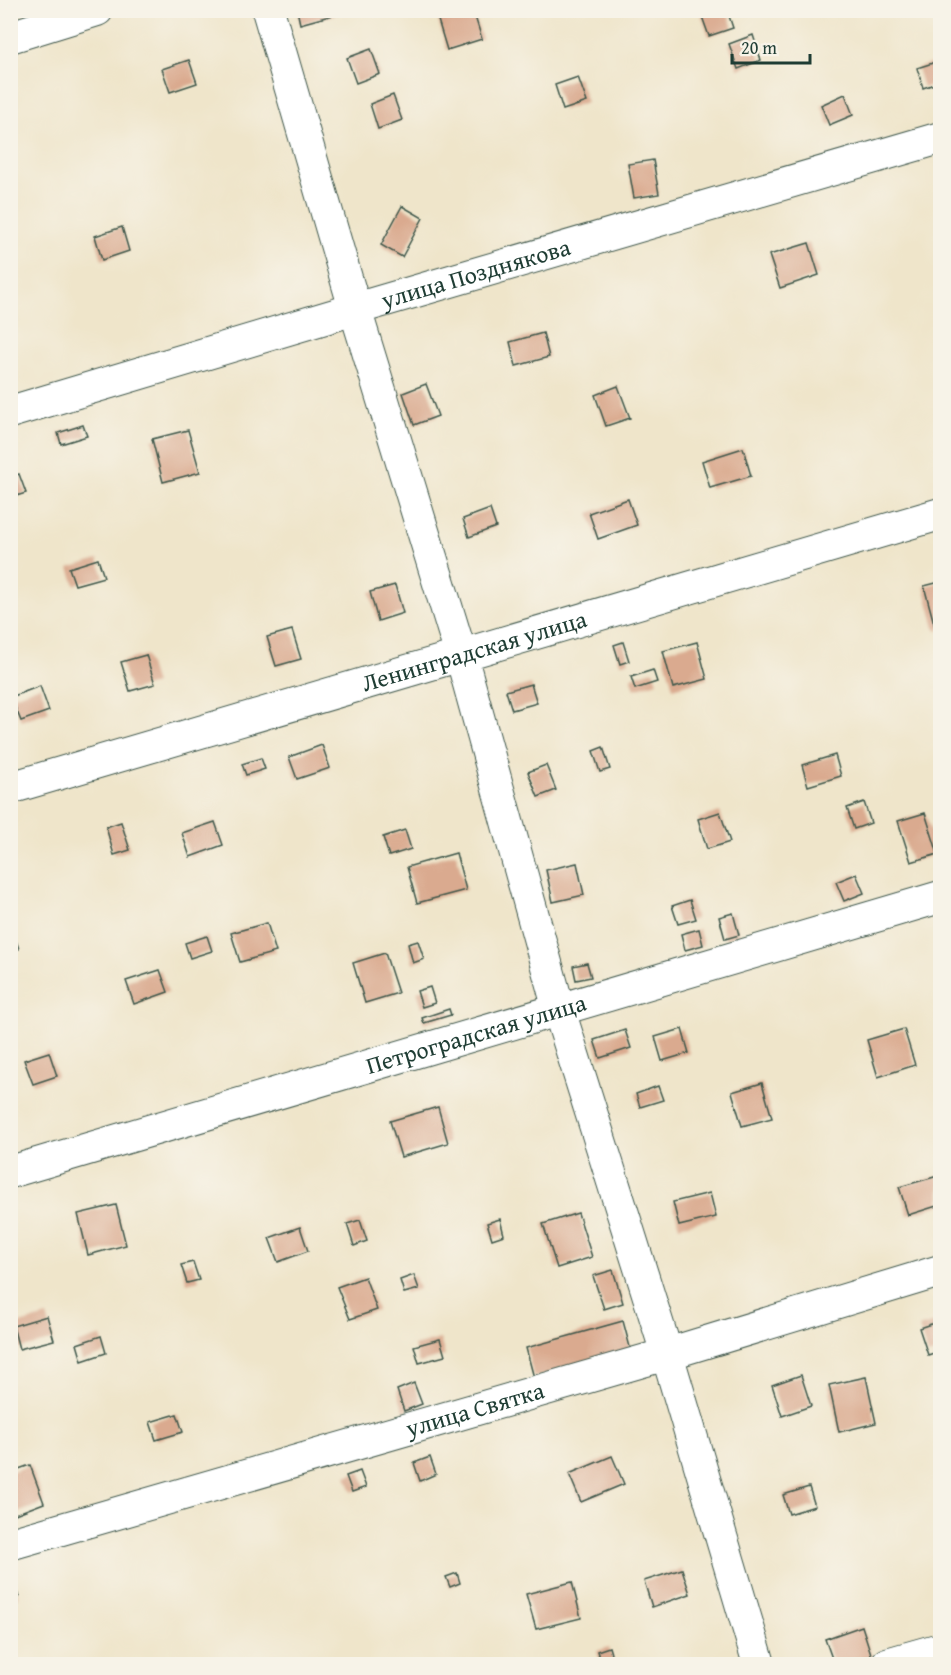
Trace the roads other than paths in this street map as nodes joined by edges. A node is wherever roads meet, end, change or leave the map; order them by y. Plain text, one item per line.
1 (96, 10) edge
2 (268, 10) edge
3 (10, 37) edge
4 (940, 138) edge
5 (355, 309) junction
6 (10, 412) edge
7 (940, 514) edge
8 (460, 655) junction
9 (10, 788) edge
10 (940, 897) edge
11 (559, 1010) junction
12 (10, 1172) edge
13 (940, 1271) edge
14 (667, 1354) junction
15 (10, 1544) edge
16 (940, 1648) edge
17 (759, 1665) edge
18 (887, 1665) edge

1 - 3 street
2 - 5 street
4 - 5 street, улица Позднякова
5 - 6 street, улица Позднякова
5 - 8 street
7 - 8 street, Ленинградская улица
8 - 9 street, Ленинградская улица
8 - 11 street
10 - 11 street, Петроградская улица
11 - 12 street, Петроградская улица
11 - 14 street
13 - 14 street, улица Святка
14 - 15 street, улица Святка
14 - 17 street
16 - 18 street

